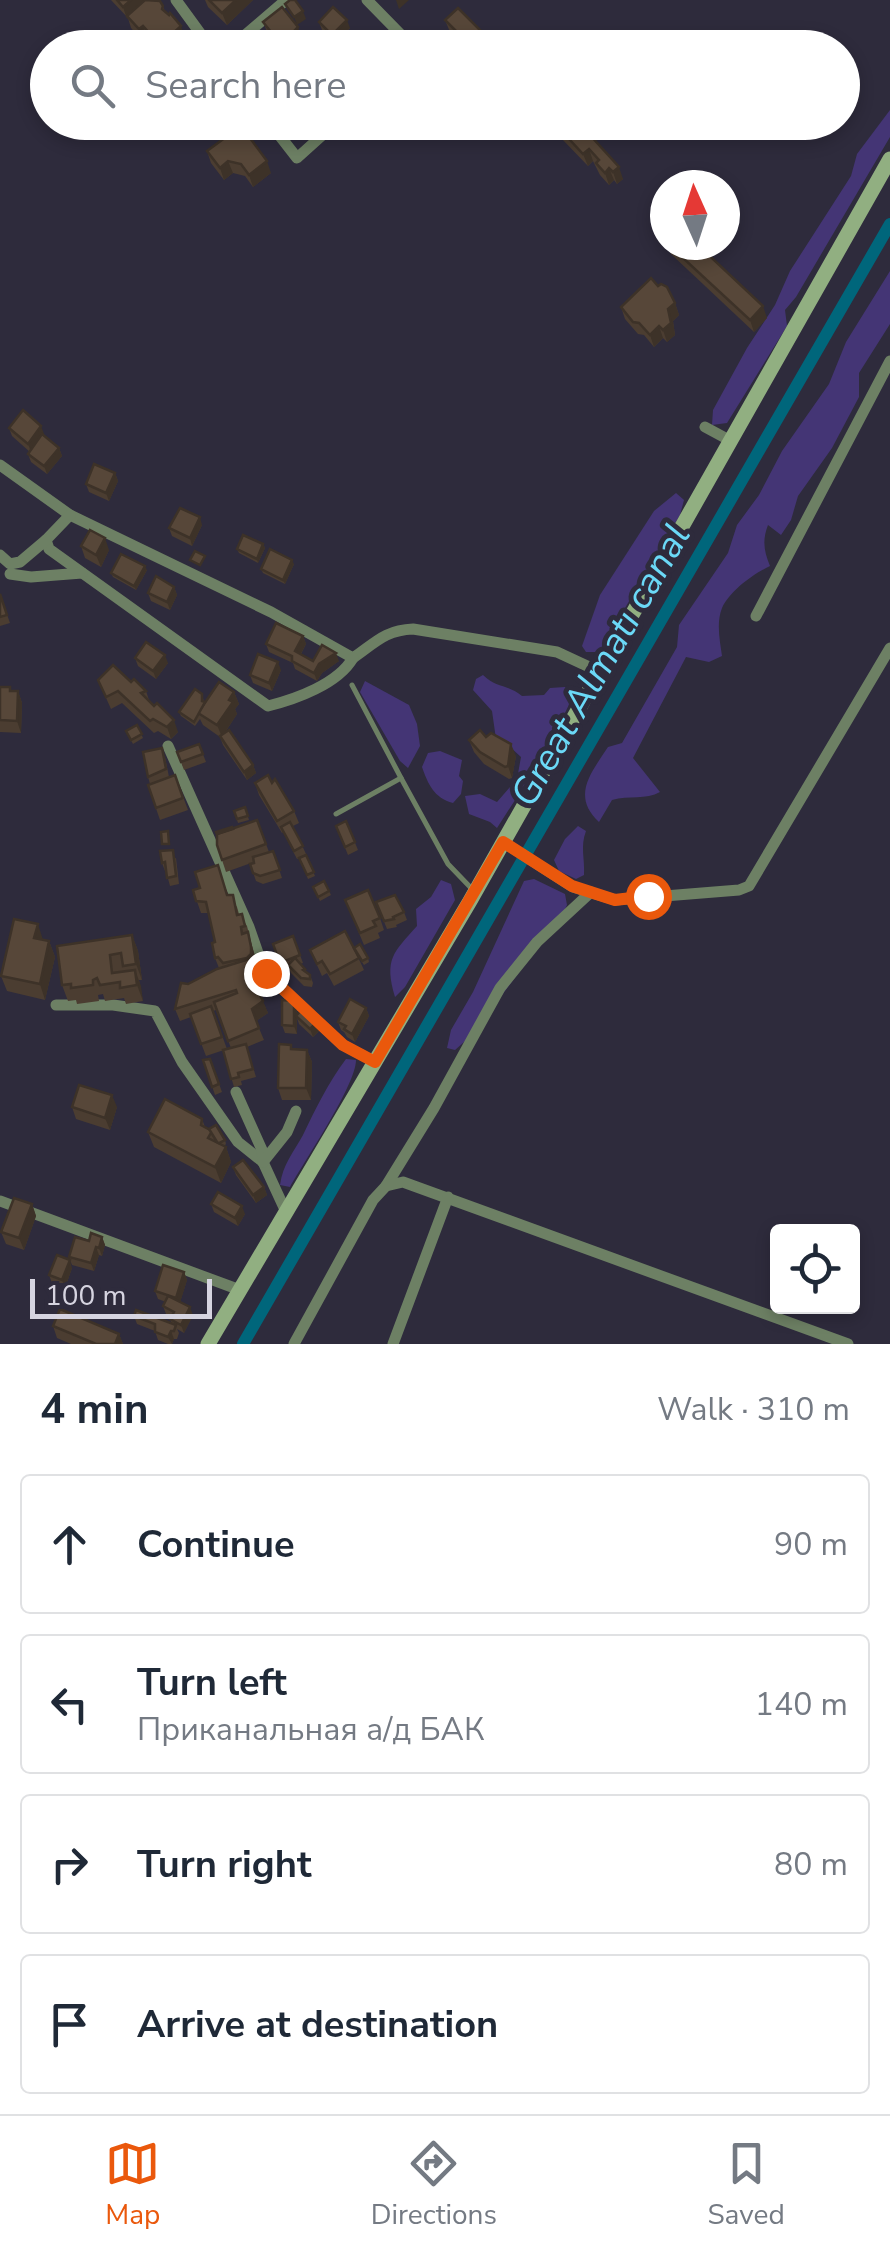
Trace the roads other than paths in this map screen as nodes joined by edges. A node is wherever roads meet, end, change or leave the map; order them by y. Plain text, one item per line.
1 (176, 0) edge
2 (286, 0) edge
3 (367, 0) edge
4 (198, 30) edge
5 (251, 30) edge
6 (396, 30) edge
7 (283, 140) edge
8 (318, 140) edge
9 (890, 159) edge
10 (890, 361) edge
11 (705, 427) dead end
12 (730, 441) junction
13 (0, 465) edge
14 (70, 515) junction
15 (46, 540) junction
16 (0, 555) edge
17 (82, 573) junction
18 (10, 574) dead end
19 (756, 616) dead end
20 (890, 648) edge
21 (353, 658) junction
22 (600, 672) junction
23 (352, 686) dead end
24 (168, 746) dead end
25 (401, 778) junction
26 (336, 814) dead end
27 (504, 843) junction
28 (475, 892) junction
29 (591, 892) junction
30 (56, 1005) dead end
31 (375, 1062) junction
32 (236, 1092) dead end
33 (296, 1111) dead end
34 (263, 1162) junction
35 (386, 1186) junction
36 (448, 1197) junction
37 (0, 1201) edge
38 (286, 1212) junction
39 (240, 1290) junction
40 (208, 1344) edge
41 (294, 1344) edge
42 (393, 1344) edge
43 (848, 1344) edge

1 - 4 street
2 - 5 street
3 - 6 street
7 - 8 street
9 - 12 main road
10 - 19 street
11 - 12 street
12 - 22 main road
13 - 14 street
14 - 15 street
14 - 21 street
15 - 16 street
15 - 17 street
17 - 18 street
17 - 21 street
20 - 29 street
21 - 22 street
22 - 27 main road
23 - 25 lane
24 - 31 street
25 - 26 lane
25 - 28 lane
27 - 28 main road
27 - 29 street
28 - 31 main road
29 - 35 street
30 - 34 street
31 - 38 main road
32 - 34 street
33 - 34 street
34 - 38 street
35 - 36 street
35 - 41 street
36 - 42 street
36 - 43 street
37 - 39 street
38 - 39 main road
39 - 40 main road

